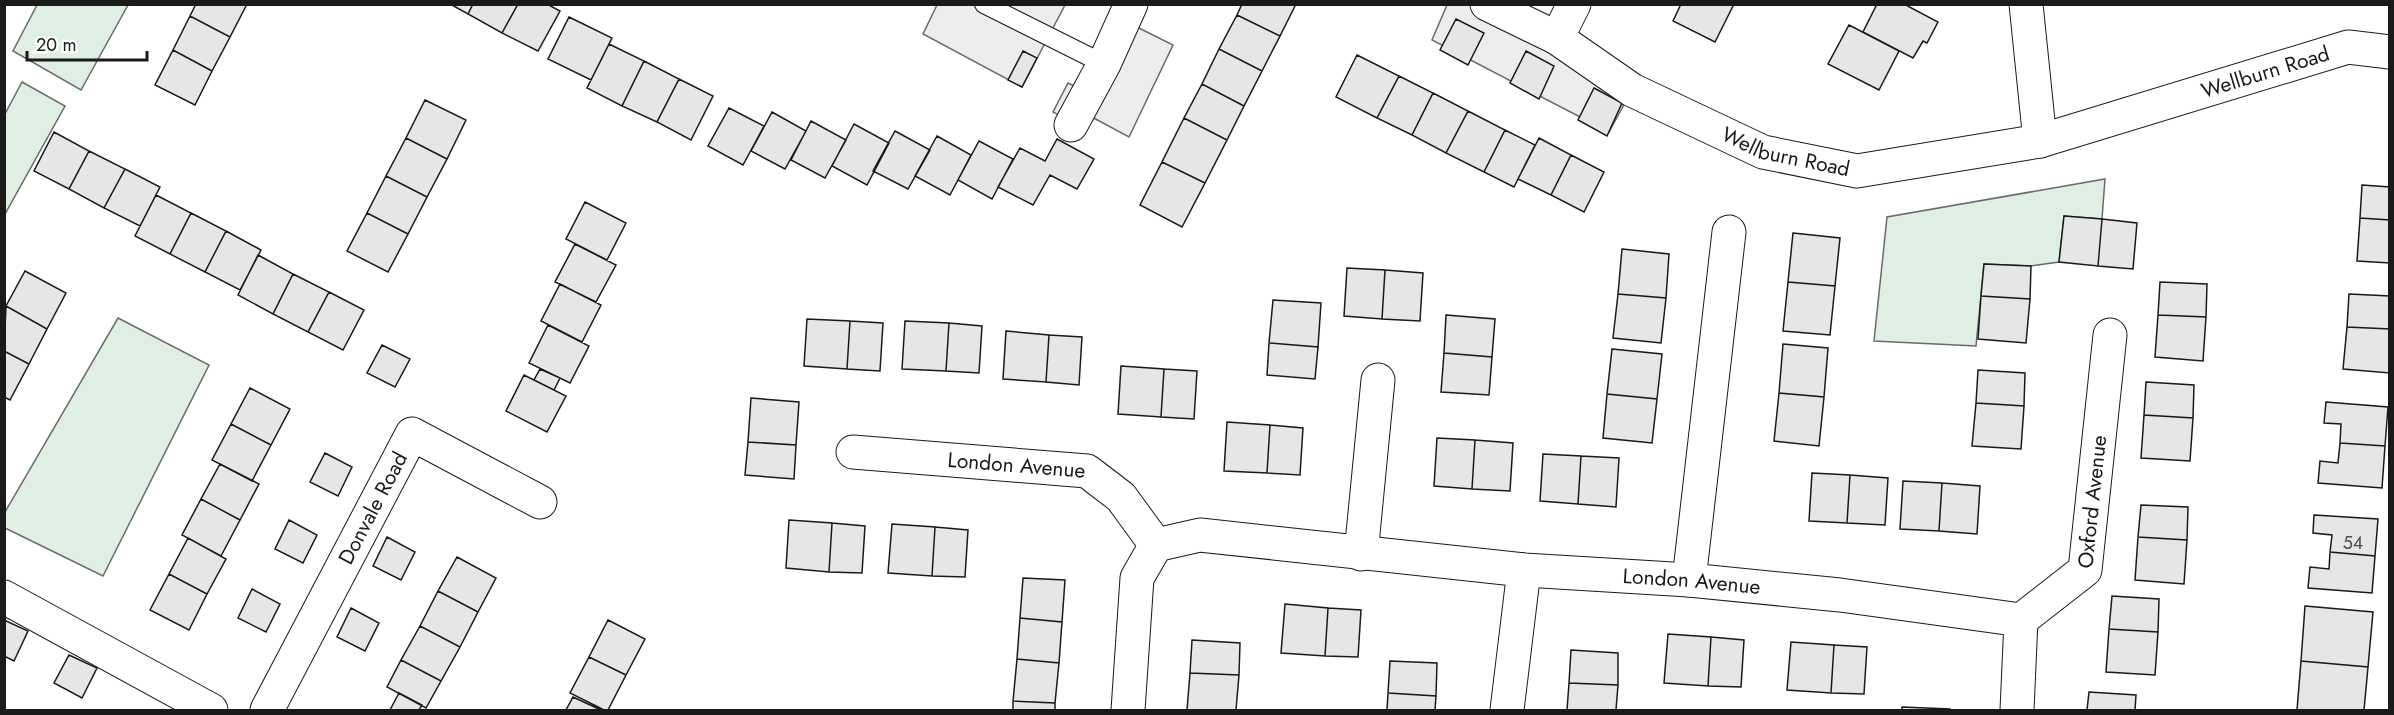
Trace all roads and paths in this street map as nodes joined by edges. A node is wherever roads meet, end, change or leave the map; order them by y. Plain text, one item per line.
1 (984, 4) edge
2 (1131, 4) edge
3 (1487, 4) edge
4 (1574, 4) edge
5 (2026, 4) edge
6 (1557, 38) junction
7 (2390, 52) edge
8 (1104, 64) junction
9 (1071, 125) dead end
10 (2040, 141) junction
11 (1729, 231) dead end
12 (2110, 335) dead end
13 (1378, 380) dead end
14 (853, 452) dead end
15 (540, 502) dead end
16 (1156, 546) junction
17 (1361, 554) junction
18 (1524, 570) junction
19 (1689, 580) junction
20 (4, 597) edge
21 (2021, 620) junction
22 (211, 711) edge
23 (267, 711) edge
24 (1128, 711) edge
25 (1507, 711) edge
26 (2017, 711) edge

1 - 8 lane
2 - 8 street
3 - 6 street, Wellburn Road
4 - 6 street
5 - 10 street
6 - 10 street, Wellburn Road
7 - 10 street, Wellburn Road
8 - 9 street
11 - 19 street
12 - 21 street, Oxford Avenue
13 - 17 street
14 - 16 street, London Avenue
15 - 23 street, Donvale Road
16 - 17 street, London Avenue
16 - 24 street
17 - 18 street, London Avenue
18 - 19 street, London Avenue
18 - 25 street
19 - 21 street, London Avenue
20 - 22 street
21 - 26 street

